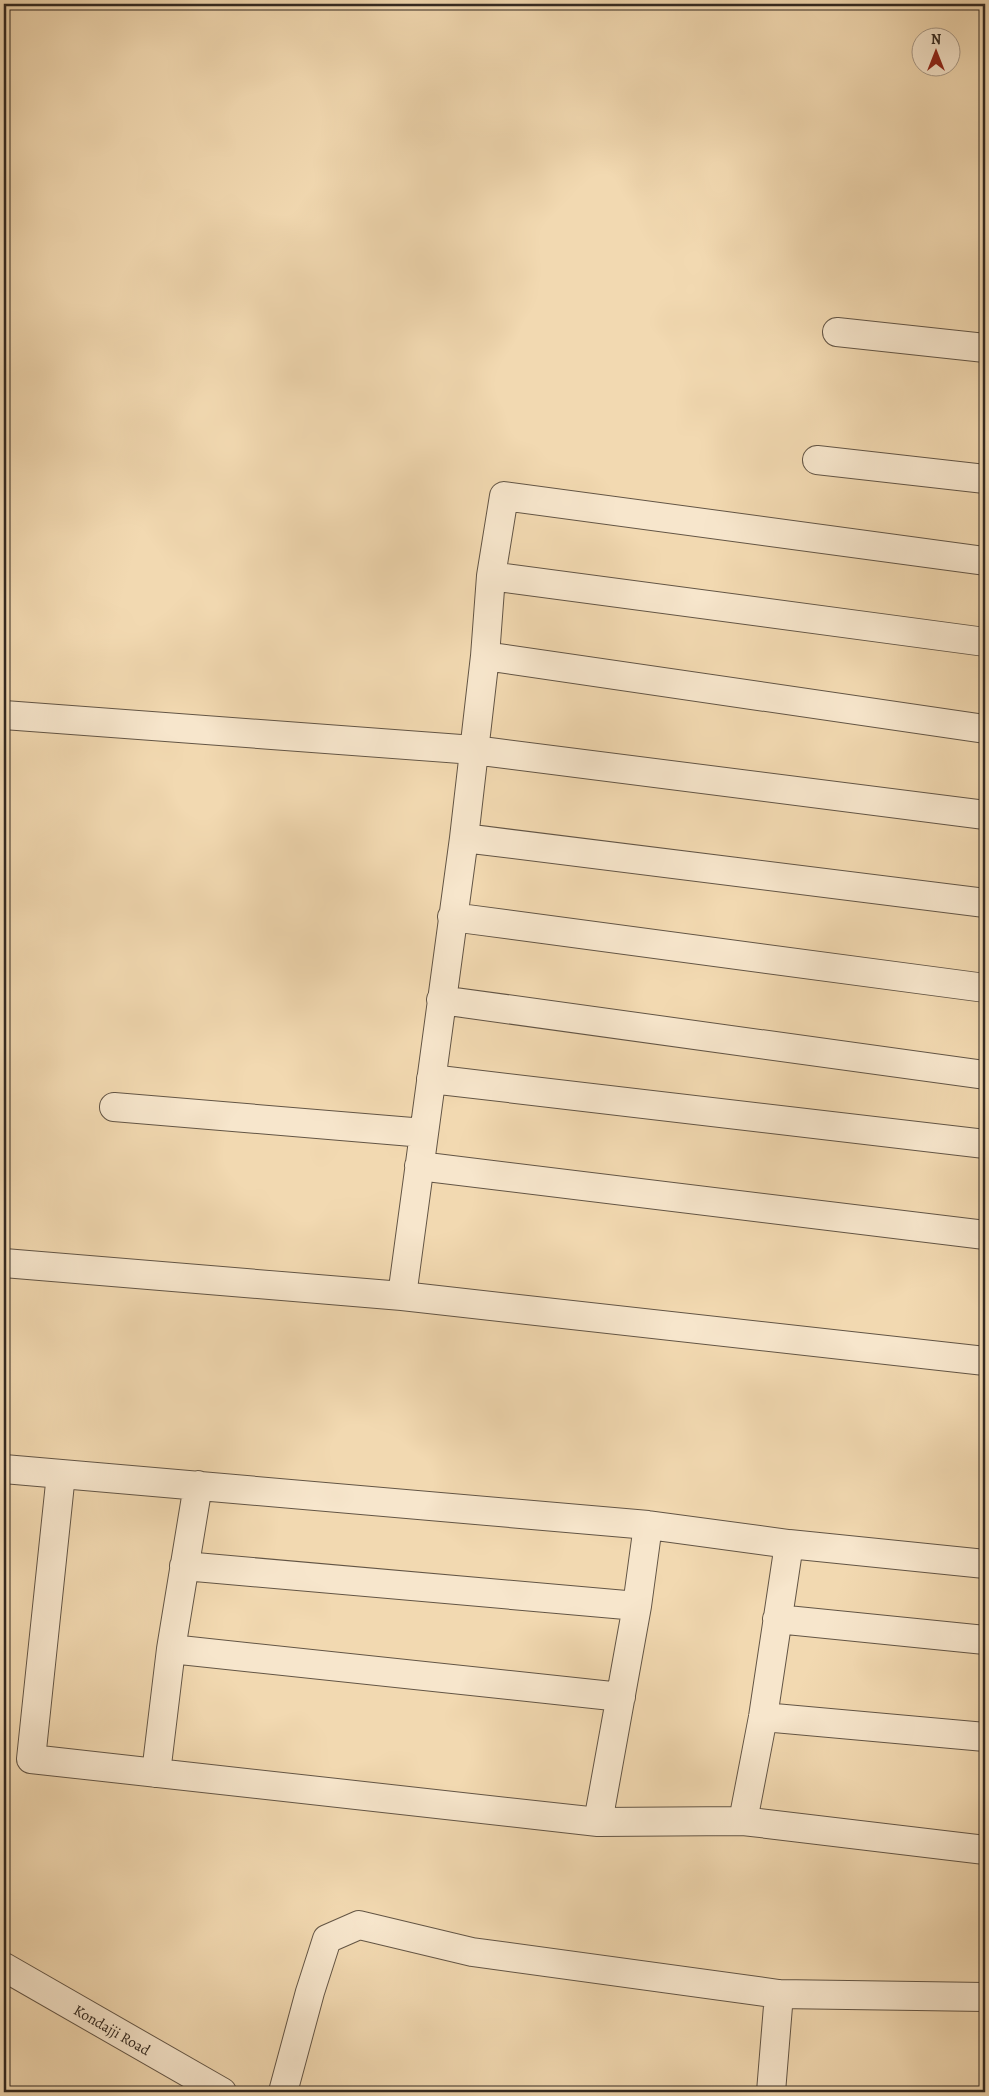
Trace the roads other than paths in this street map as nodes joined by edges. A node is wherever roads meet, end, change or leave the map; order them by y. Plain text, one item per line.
1 (838, 332) dead end
2 (985, 348) edge
3 (817, 460) dead end
4 (985, 479) edge
5 (985, 561) edge
6 (491, 576) junction
7 (985, 642) edge
8 (485, 656) junction
9 (4, 715) edge
10 (985, 729) edge
11 (474, 750) junction
12 (985, 815) edge
13 (464, 838) junction
14 (985, 903) edge
15 (452, 917) junction
16 (985, 988) edge
17 (441, 1000) junction
18 (985, 1075) edge
19 (431, 1079) junction
20 (114, 1107) dead end
21 (424, 1133) junction
22 (985, 1144) edge
23 (419, 1166) junction
24 (985, 1236) edge
25 (4, 1263) edge
26 (402, 1296) junction
27 (985, 1361) edge
28 (4, 1469) edge
29 (61, 1474) junction
30 (198, 1486) junction
31 (648, 1525) junction
32 (789, 1544) junction
33 (985, 1564) edge
34 (184, 1566) junction
35 (637, 1606) junction
36 (777, 1619) junction
37 (985, 1640) edge
38 (171, 1649) junction
39 (621, 1697) junction
40 (762, 1717) junction
41 (985, 1737) edge
42 (156, 1773) junction
43 (743, 1821) junction
44 (598, 1822) junction
45 (985, 1850) edge
46 (4, 1967) edge
47 (779, 1994) junction
48 (985, 1997) edge
49 (222, 2092) edge
50 (283, 2092) edge
51 (772, 2092) edge

1 - 2 street
3 - 4 street
5 - 6 street
6 - 7 street
6 - 8 street
8 - 10 street
8 - 11 street
9 - 11 street
11 - 12 street
11 - 13 street
13 - 14 street
13 - 15 street
15 - 16 street
15 - 17 street
17 - 18 street
17 - 19 street
19 - 21 street
19 - 22 street
20 - 21 street
21 - 23 street
23 - 24 street
23 - 26 street
25 - 26 street
26 - 27 street
28 - 29 street
29 - 30 street
29 - 42 street
30 - 31 street
30 - 34 street
31 - 32 street
31 - 35 street
32 - 33 street
32 - 36 street
34 - 35 street
34 - 38 street
35 - 39 street
36 - 37 street
36 - 40 street
38 - 39 street
38 - 42 street
39 - 44 street
40 - 41 street
40 - 43 street
42 - 44 street
43 - 44 street
43 - 45 street
46 - 49 street, Kondajji Road
47 - 48 street
47 - 50 street
47 - 51 street

